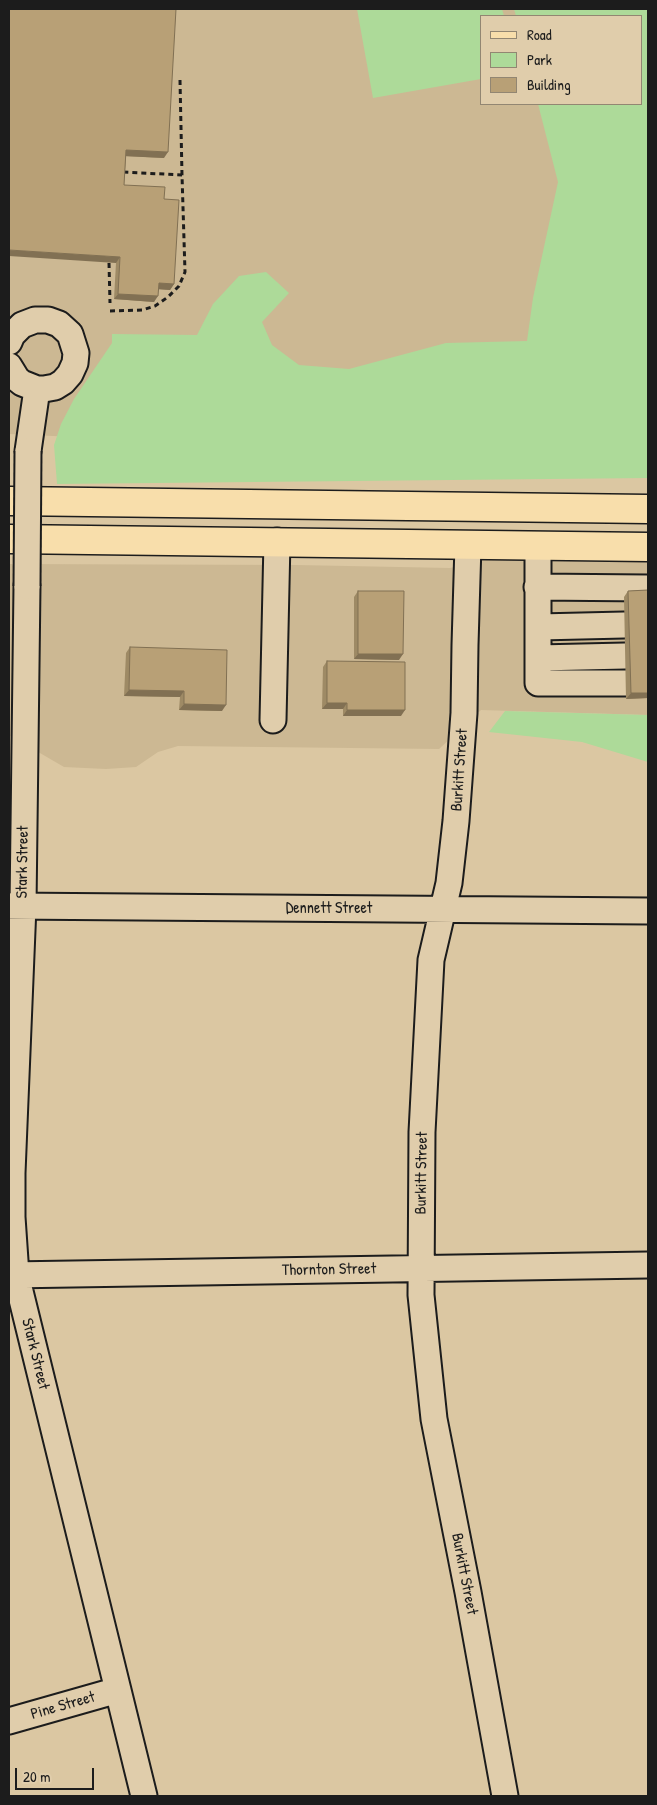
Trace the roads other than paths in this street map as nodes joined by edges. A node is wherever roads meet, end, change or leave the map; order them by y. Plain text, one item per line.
1 (9, 342) edge
2 (9, 366) edge
3 (37, 389) junction
4 (9, 501) edge
5 (648, 509) edge
6 (9, 539) edge
7 (277, 542) junction
8 (468, 545) junction
9 (538, 546) junction
10 (648, 547) edge
11 (537, 587) junction
12 (648, 588) edge
13 (624, 626) dead end
14 (539, 627) junction
15 (625, 656) dead end
16 (538, 658) junction
17 (626, 684) dead end
18 (273, 720) dead end
19 (16, 906) edge
20 (442, 911) junction
21 (648, 911) edge
22 (648, 1264) edge
23 (420, 1268) junction
24 (12, 1275) edge
25 (118, 1690) junction
26 (9, 1721) edge
27 (144, 1796) edge
28 (504, 1796) edge

1 - 3 street
2 - 3 street
3 - 19 street, Stark Street, bridge
4 - 5 main road
6 - 7 main road
7 - 8 main road
7 - 18 street
8 - 9 main road
8 - 20 street, Burkitt Street
9 - 10 main road
9 - 11 street
11 - 12 street
11 - 14 street
13 - 14 street
14 - 16 street
15 - 16 street
16 - 17 street
19 - 20 street, Dennett Street
19 - 24 street, Stark Street
20 - 21 street, Dennett Street
20 - 23 street, Burkitt Street
22 - 23 street, Thornton Street
23 - 24 street, Thornton Street
23 - 28 street, Burkitt Street
24 - 25 street, Stark Street
25 - 26 street, Pine Street
25 - 27 street, Stark Street

